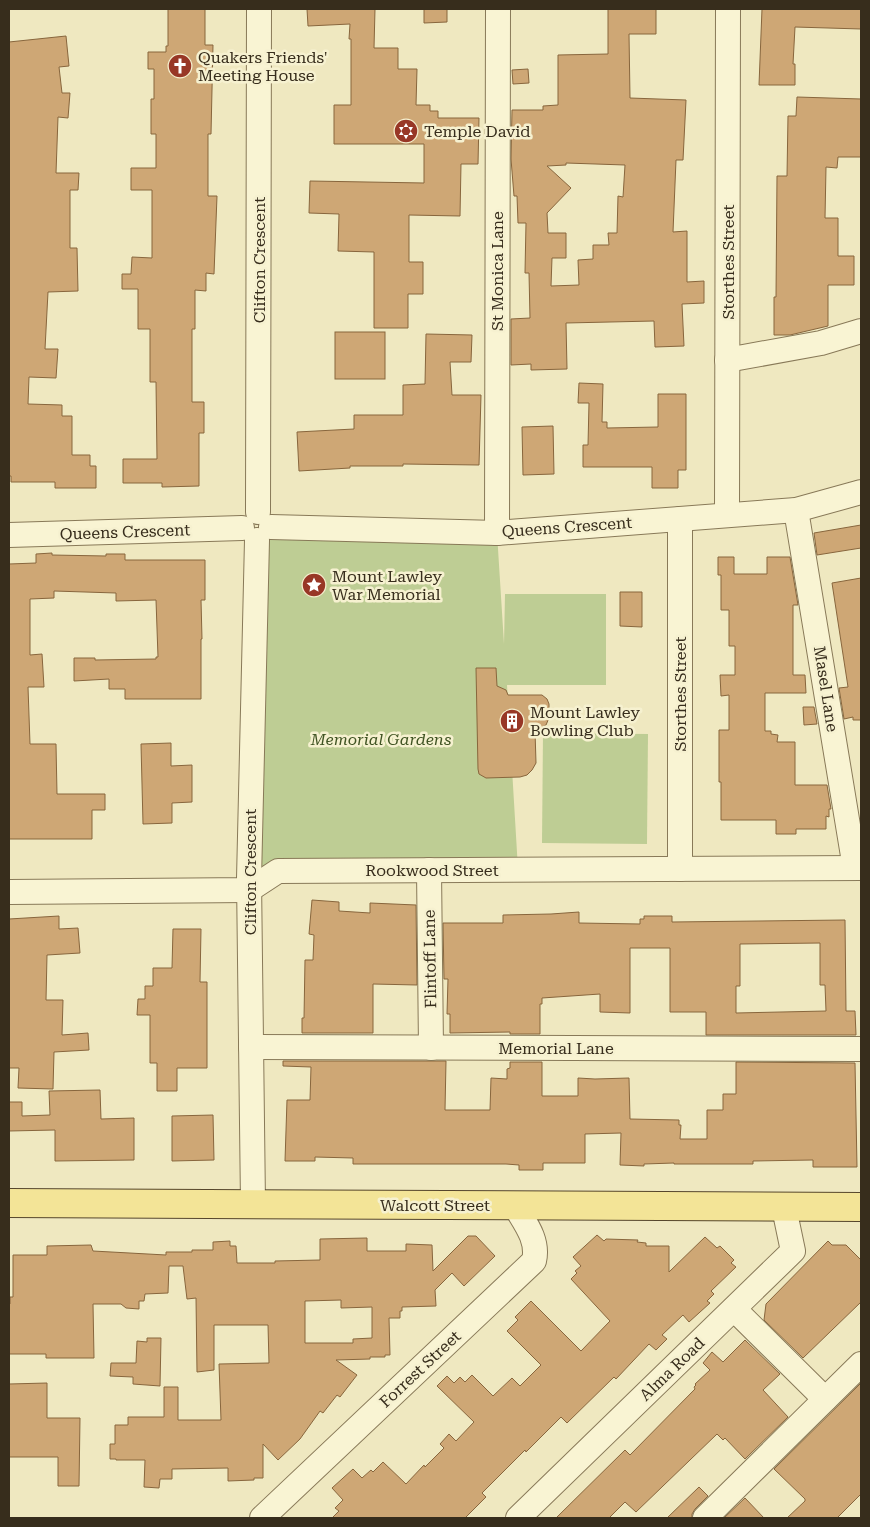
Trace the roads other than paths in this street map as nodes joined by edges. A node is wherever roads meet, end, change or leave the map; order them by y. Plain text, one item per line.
1 (259, 9) edge
2 (498, 9) edge
3 (728, 9) edge
4 (861, 331) edge
5 (727, 360) junction
6 (861, 492) edge
7 (796, 510) junction
8 (727, 515) junction
9 (680, 519) junction
10 (257, 527) junction
11 (497, 533) junction
12 (9, 535) edge
13 (858, 868) edge
14 (680, 869) junction
15 (428, 870) junction
16 (249, 890) junction
17 (9, 892) edge
18 (251, 1048) junction
19 (431, 1048) junction
20 (861, 1049) edge
21 (9, 1203) edge
22 (253, 1204) junction
23 (515, 1206) junction
24 (861, 1207) edge
25 (784, 1208) junction
26 (734, 1309) junction
27 (861, 1364) edge
28 (826, 1399) junction
29 (262, 1518) edge
30 (518, 1518) edge
31 (705, 1518) edge

1 - 10 street, Clifton Crescent
2 - 11 street, St Monica Lane
3 - 5 street, Storthes Street
4 - 5 street
5 - 8 street, Storthes Street
6 - 7 street, Queens Crescent
7 - 8 street, Queens Crescent
7 - 13 street, Masel Lane
8 - 9 street, Queens Crescent
9 - 11 street, Queens Crescent
9 - 14 street, Storthes Street
10 - 11 street, Queens Crescent
10 - 12 street, Queens Crescent
10 - 16 street, Clifton Crescent
13 - 14 street, Rookwood Street
14 - 15 street, Rookwood Street
15 - 16 street, Rookwood Street
15 - 19 street, Flintoff Lane
16 - 17 street
16 - 18 street, Clifton Crescent
18 - 19 street, Memorial Lane
18 - 22 street, Clifton Crescent
19 - 20 street, Memorial Lane
21 - 22 main road, Walcott Street
22 - 23 main road, Walcott Street
23 - 25 main road, Walcott Street
23 - 29 street, Forrest Street
24 - 25 main road, Walcott Street
25 - 26 street, Alma Road
26 - 28 street
26 - 30 street, Alma Road
27 - 28 street
28 - 31 street

